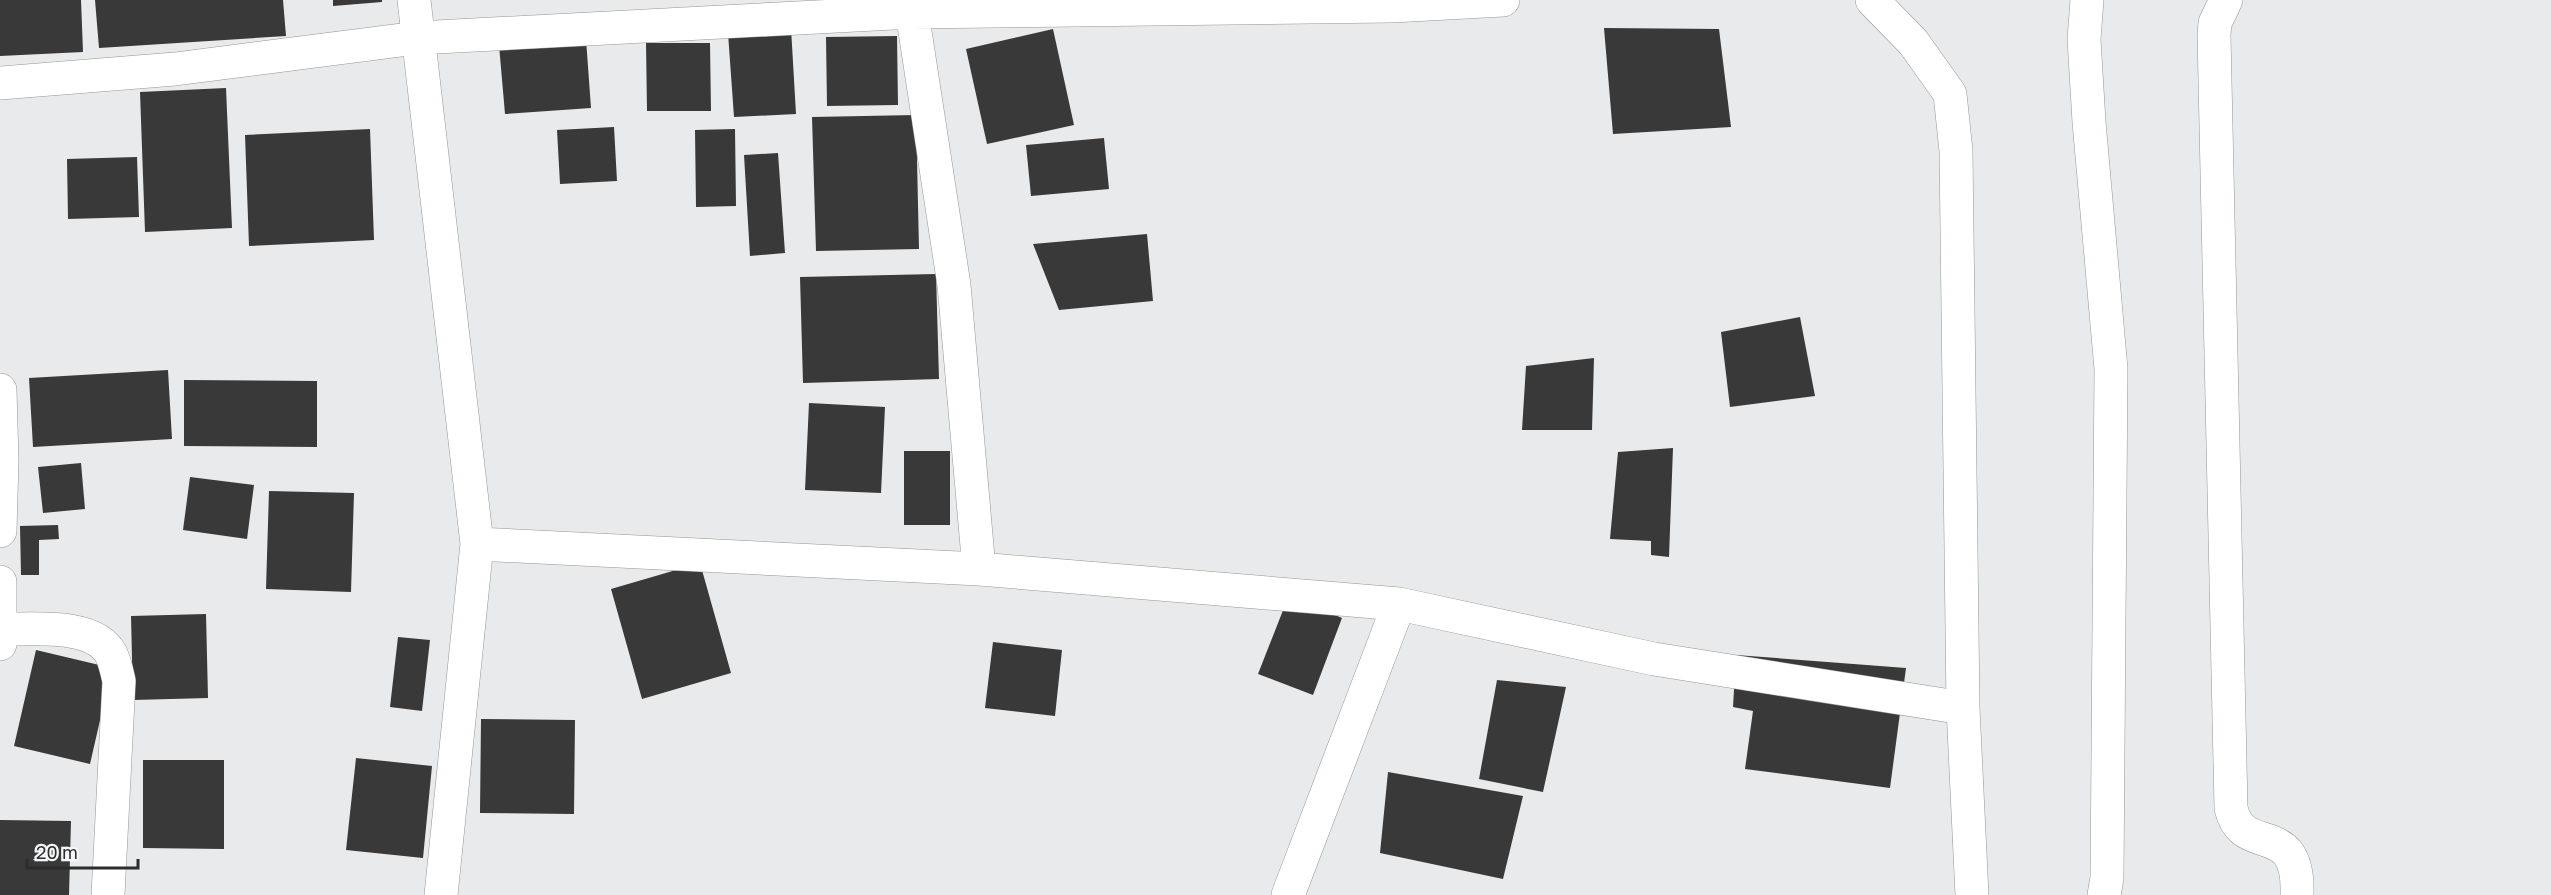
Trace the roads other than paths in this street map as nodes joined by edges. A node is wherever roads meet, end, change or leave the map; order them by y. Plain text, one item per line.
1 (414, 0) edge
2 (1503, 0) edge
3 (1872, 0) edge
4 (2087, 0) edge
5 (2226, 0) edge
6 (912, 12) junction
7 (417, 38) junction
8 (0, 83) edge
9 (0, 390) edge
10 (0, 531) edge
11 (477, 544) junction
12 (979, 569) junction
13 (0, 582) edge
14 (1399, 604) junction
15 (1, 637) edge
16 (1963, 708) junction
17 (108, 895) edge
18 (441, 895) edge
19 (1288, 895) edge
20 (1972, 895) edge
21 (2103, 895) edge
22 (2297, 895) edge

1 - 7 street
2 - 6 street
3 - 16 street
4 - 21 street
5 - 22 street
6 - 7 street
6 - 12 street
7 - 8 street
7 - 11 street
9 - 10 street
11 - 12 street
11 - 18 street
12 - 14 street
13 - 15 street
14 - 16 street
14 - 19 street
15 - 17 street
16 - 20 street

